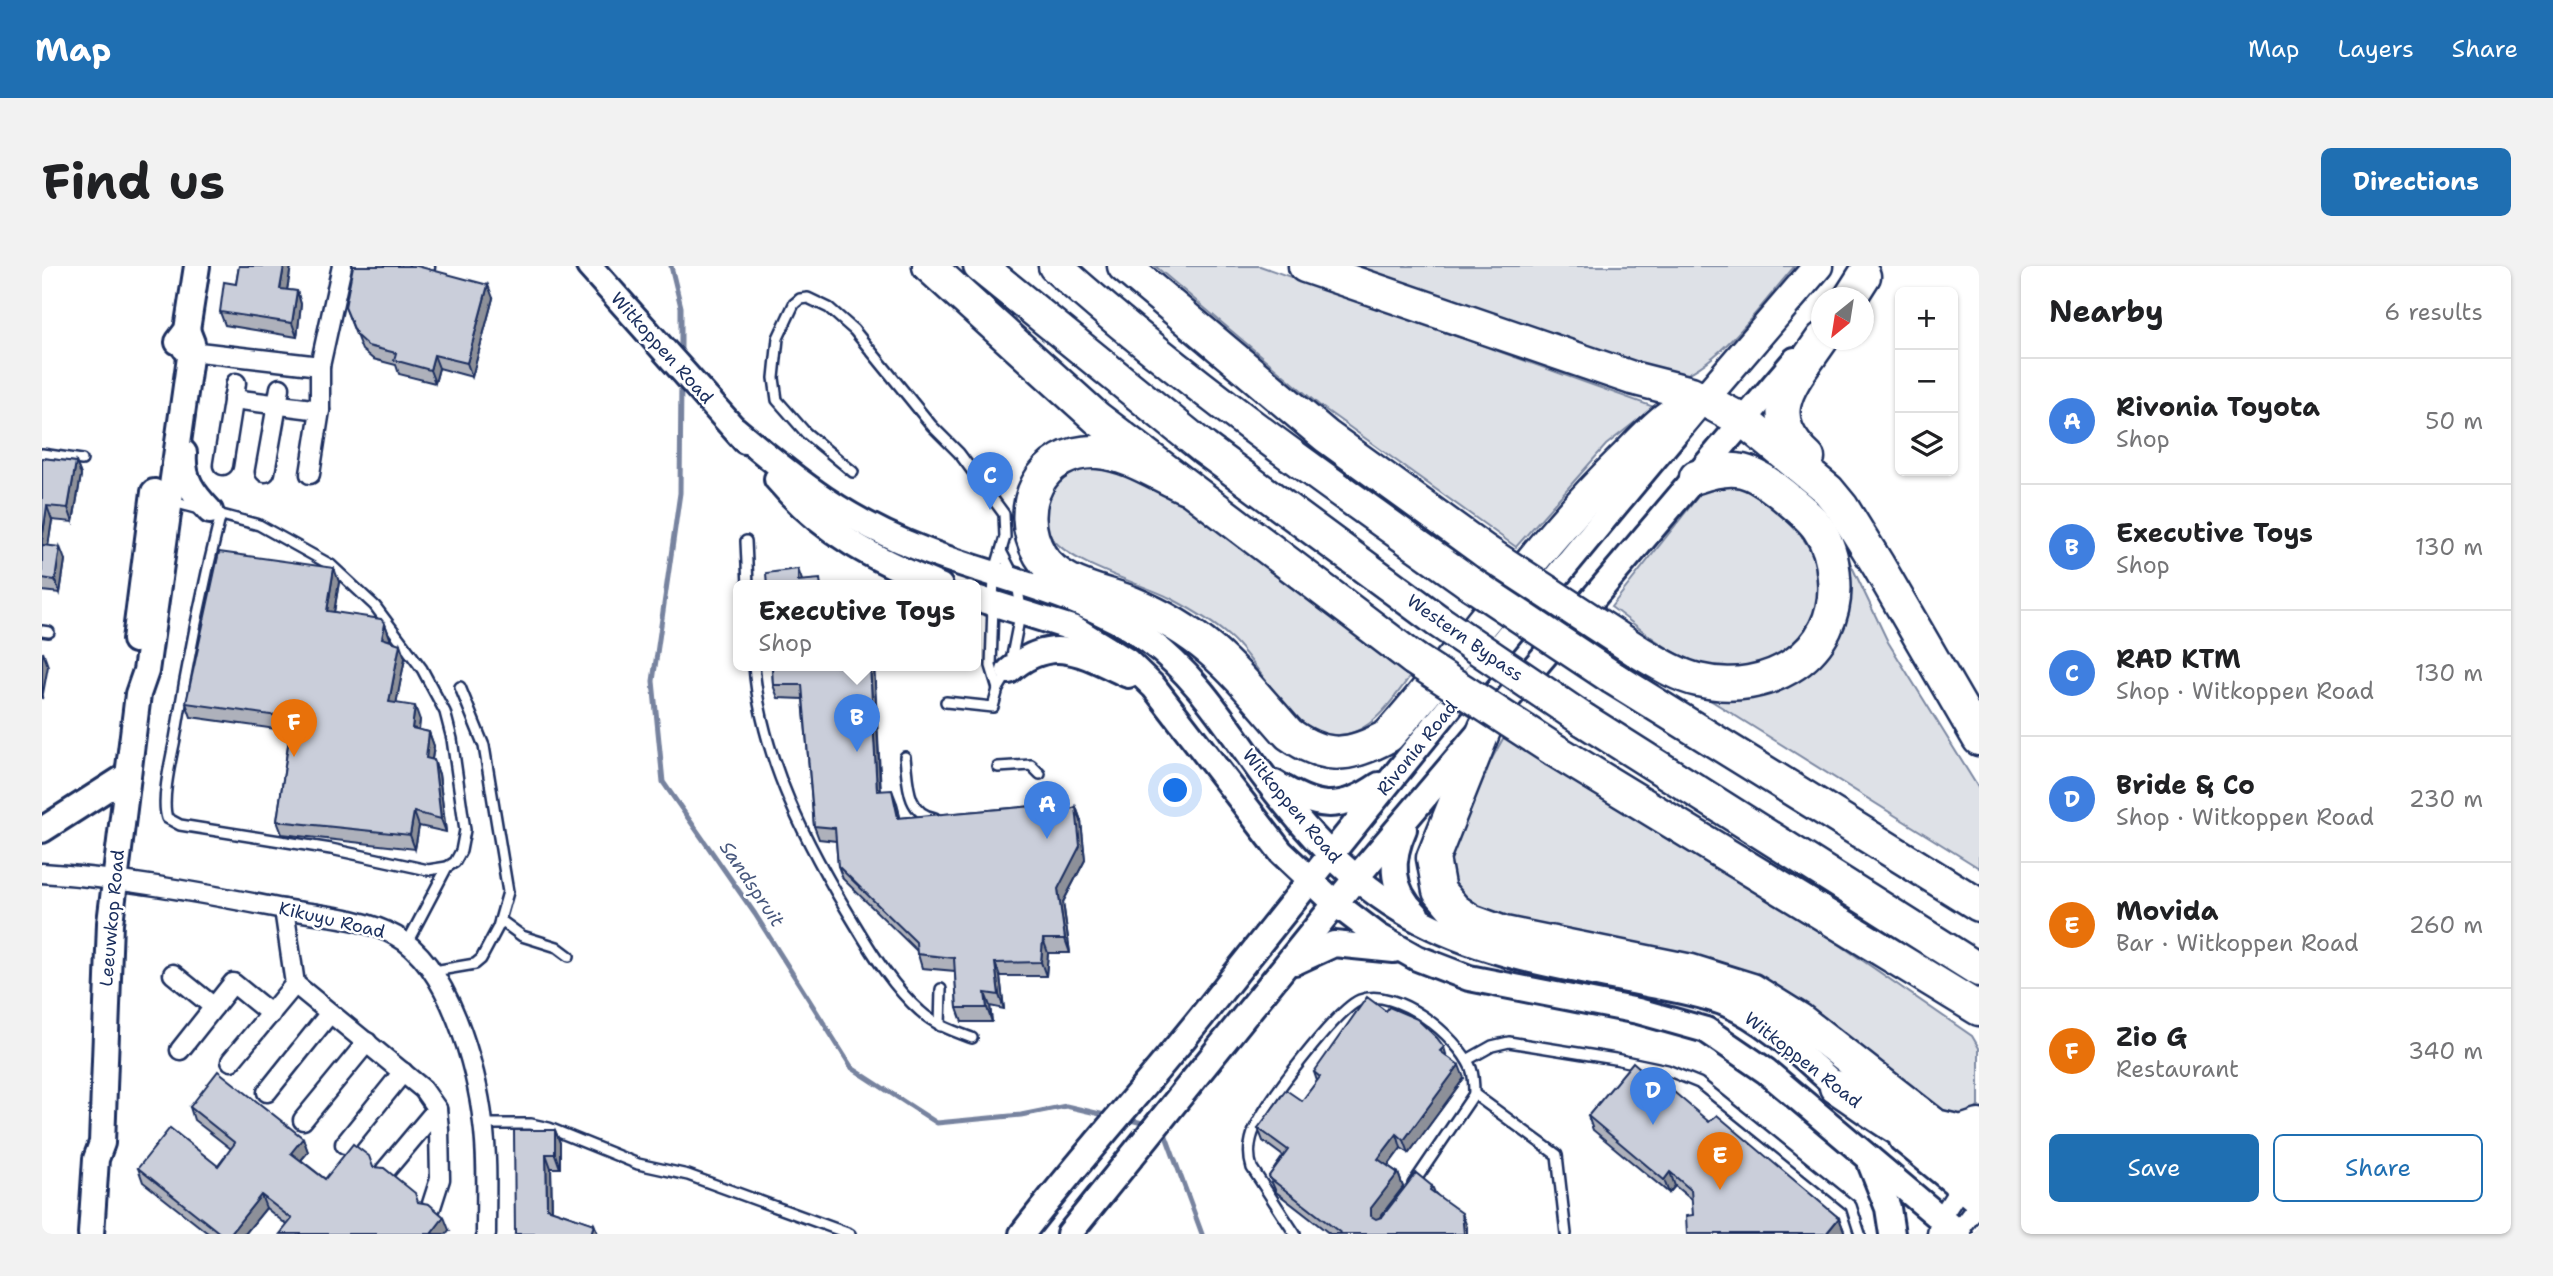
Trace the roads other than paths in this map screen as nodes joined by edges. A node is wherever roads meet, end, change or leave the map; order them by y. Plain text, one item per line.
1 (197, 266) edge
2 (342, 266) edge
3 (589, 266) edge
4 (929, 266) edge
5 (980, 266) edge
6 (1055, 266) edge
7 (1124, 266) edge
8 (1305, 266) edge
9 (1818, 266) edge
10 (1811, 341) edge
11 (185, 343) junction
12 (1814, 350) edge
13 (320, 366) junction
14 (185, 393) junction
15 (279, 396) junction
16 (1704, 399) junction
17 (320, 410) junction
18 (1744, 421) junction
19 (733, 427) junction
20 (42, 454) edge
21 (82, 460) dead end
22 (223, 465) dead end
23 (265, 472) dead end
24 (853, 472) dead end
25 (310, 474) dead end
26 (1696, 477) junction
27 (1186, 487) junction
28 (161, 500) junction
29 (215, 513) junction
30 (746, 541) dead end
31 (1878, 565) junction
32 (1004, 570) junction
33 (748, 580) edge
34 (926, 580) edge
35 (986, 600) edge
36 (1021, 610) junction
37 (755, 671) edge
38 (1004, 680) junction
39 (460, 687) dead end
40 (1154, 687) junction
41 (946, 702) dead end
42 (1485, 728) junction
43 (1979, 739) edge
44 (905, 757) dead end
45 (998, 767) dead end
46 (1397, 773) junction
47 (1040, 774) dead end
48 (128, 775) junction
49 (1264, 777) junction
50 (945, 818) edge
51 (1408, 818) junction
52 (42, 830) edge
53 (1329, 855) junction
54 (447, 867) junction
55 (42, 873) edge
56 (114, 878) junction
57 (1356, 878) junction
58 (1308, 879) junction
59 (1336, 904) junction
60 (1979, 905) edge
61 (284, 909) junction
62 (500, 920) junction
63 (1427, 925) junction
64 (407, 943) junction
65 (1402, 951) junction
66 (569, 956) dead end
67 (1895, 958) junction
68 (1285, 969) junction
69 (1979, 970) edge
70 (434, 971) junction
71 (173, 974) dead end
72 (295, 984) junction
73 (1927, 985) junction
74 (941, 989) dead end
75 (214, 1007) junction
76 (1979, 1009) edge
77 (330, 1013) junction
78 (271, 1014) junction
79 (1979, 1018) edge
80 (940, 1026) junction
81 (1979, 1028) edge
82 (972, 1038) dead end
83 (367, 1042) junction
84 (180, 1050) dead end
85 (1467, 1060) junction
86 (231, 1062) dead end
87 (403, 1072) junction
88 (1836, 1087) junction
89 (267, 1092) dead end
90 (1474, 1094) junction
91 (437, 1109) junction
92 (303, 1121) dead end
93 (484, 1124) junction
94 (1979, 1126) edge
95 (102, 1143) junction
96 (345, 1144) dead end
97 (1979, 1150) edge
98 (1868, 1160) junction
99 (1979, 1161) edge
100 (385, 1171) edge
101 (1403, 1198) edge
102 (1973, 1198) edge
103 (432, 1207) edge
104 (1950, 1231) edge
105 (91, 1234) edge
106 (105, 1234) edge
107 (486, 1234) edge
108 (850, 1234) edge
109 (1022, 1234) edge
110 (1069, 1234) edge
111 (1296, 1234) edge
112 (1566, 1234) edge
113 (1860, 1234) edge
114 (1892, 1234) edge

1 - 11 main road, Leeuwkop Road
2 - 13 street
3 - 19 main road, Witkoppen Road
4 - 27 highway
5 - 69 highway, Western Bypass, bridge
6 - 60 highway, bridge
7 - 26 highway, bridge
8 - 16 highway
9 - 16 main road, Rivonia Road
10 - 18 main road
11 - 13 street
11 - 14 main road, Leeuwkop Road
11 - 28 main road, Leeuwkop Road
12 - 31 highway
13 - 17 street
14 - 28 main road, Leeuwkop Road
14 - 29 main road
15 - 17 street
15 - 22 street
15 - 23 street
16 - 18 highway
16 - 27 highway
16 - 46 main road, Rivonia Road
17 - 25 street
18 - 26 main road
18 - 31 highway
19 - 32 main road, Witkoppen Road
19 - 34 main road, Witkoppen Road
20 - 21 lane
24 - 32 lane
26 - 42 main road
27 - 67 highway, bridge
28 - 29 lane
28 - 48 main road, Leeuwkop Road
29 - 54 lane
29 - 54 lane
30 - 33 lane
31 - 43 highway
32 - 35 lane
32 - 36 lane
32 - 49 main road, Witkoppen Road
35 - 36 main road, Witkoppen Road
35 - 38 lane
36 - 38 lane
36 - 40 main road, Witkoppen Road
37 - 80 lane
38 - 40 main road
38 - 41 lane
39 - 62 lane
40 - 58 main road, Witkoppen Road
42 - 51 main road
42 - 94 highway
44 - 50 lane
45 - 47 lane
46 - 49 main road
46 - 53 main road, Rivonia Road
48 - 52 main road
48 - 56 main road, Leeuwkop Road
49 - 53 main road, Witkoppen Road
51 - 57 main road
51 - 63 main road
53 - 57 main road, Witkoppen Road
53 - 58 main road, Rivonia Road
54 - 64 lane
55 - 56 street, Kikuyu Road
56 - 61 street, Kikuyu Road
56 - 95 main road, Leeuwkop Road
57 - 59 main road
57 - 63 main road, Witkoppen Road
58 - 59 main road, Witkoppen Road
58 - 109 main road, Rivonia Road
59 - 65 main road, Witkoppen Road
59 - 68 main road
61 - 64 street, Kikuyu Road
61 - 72 street
62 - 66 lane
62 - 70 lane
63 - 88 main road, Witkoppen Road
64 - 70 street, Kikuyu Road
65 - 68 main road
65 - 98 main road, Witkoppen Road
67 - 73 highway
67 - 76 highway
68 - 110 main road
70 - 93 street, Kikuyu Road
71 - 75 street
72 - 77 street
72 - 78 street
73 - 79 highway
73 - 81 highway
74 - 80 lane
75 - 78 street
75 - 84 street
77 - 83 street
77 - 89 street
78 - 86 street
80 - 82 lane
83 - 87 street
83 - 92 street
85 - 90 lane
85 - 111 lane
85 - 113 lane
87 - 91 street
87 - 96 street
88 - 97 highway
88 - 102 main road, Witkoppen Road
90 - 101 lane
90 - 112 lane
91 - 100 street
91 - 103 street
93 - 107 street, Kikuyu Road
93 - 108 lane
95 - 105 main road, Leeuwkop Road
95 - 106 main road, Leeuwkop Road
98 - 104 main road, Witkoppen Road
98 - 114 main road
99 - 102 highway
102 - 104 street
102 - 104 street

